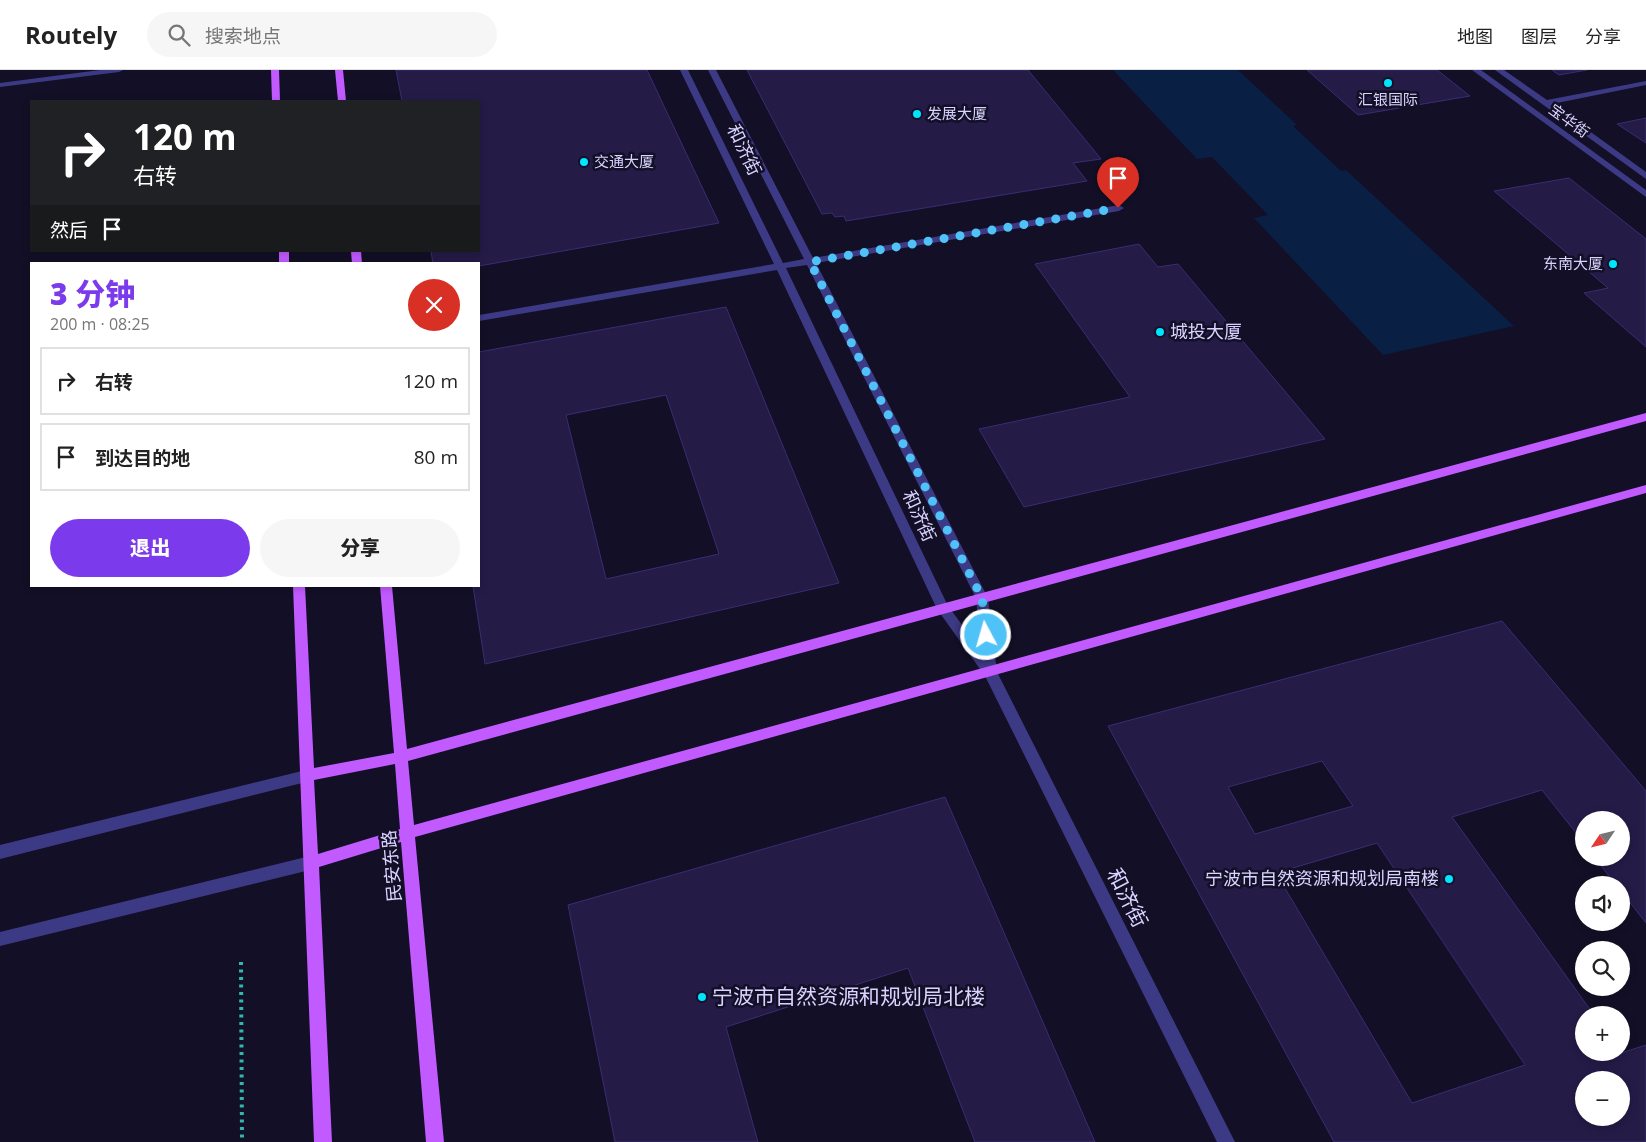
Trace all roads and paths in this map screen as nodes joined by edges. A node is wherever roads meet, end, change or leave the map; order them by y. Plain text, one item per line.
1 (119, 70) edge
2 (275, 70) edge
3 (340, 70) edge
4 (684, 70) edge
5 (712, 70) edge
6 (1476, 70) edge
7 (1500, 70) edge
8 (1646, 83) edge
9 (0, 85) edge
10 (276, 100) edge
11 (342, 100) edge
12 (1546, 103) junction
13 (1646, 176) edge
14 (1646, 194) edge
15 (1118, 208) dead end
16 (810, 262) junction
17 (780, 267) junction
18 (480, 318) edge
19 (1646, 417) edge
20 (1646, 489) edge
21 (299, 587) edge
22 (386, 587) edge
23 (982, 598) junction
24 (943, 609) junction
25 (990, 672) junction
26 (401, 757) junction
27 (306, 776) junction
28 (408, 833) junction
29 (0, 852) edge
30 (310, 863) junction
31 (0, 940) edge
32 (241, 962) dead end
33 (242, 1142) edge
34 (323, 1142) edge
35 (435, 1142) edge
36 (1226, 1142) edge

1 - 9 street
2 - 10 main road
3 - 11 main road
4 - 17 street, 和济街
5 - 16 street, 和济街
6 - 14 street, 宝华街
7 - 12 street, 宝华街
8 - 12 street
12 - 13 street, 宝华街
15 - 16 street
16 - 17 street
16 - 23 street, 和济街
17 - 18 street
17 - 24 street, 和济街
19 - 23 main road
20 - 25 main road
21 - 27 main road
22 - 26 main road, 民安东路
23 - 24 main road
23 - 25 street, 和济街
24 - 25 street, 和济街
24 - 26 main road
25 - 28 main road
25 - 36 street, 和济街
26 - 27 main road
26 - 28 main road, 民安东路
27 - 29 street
27 - 30 main road
28 - 30 main road
28 - 35 main road, 民安东路
30 - 31 street
30 - 34 main road
32 - 33 path

